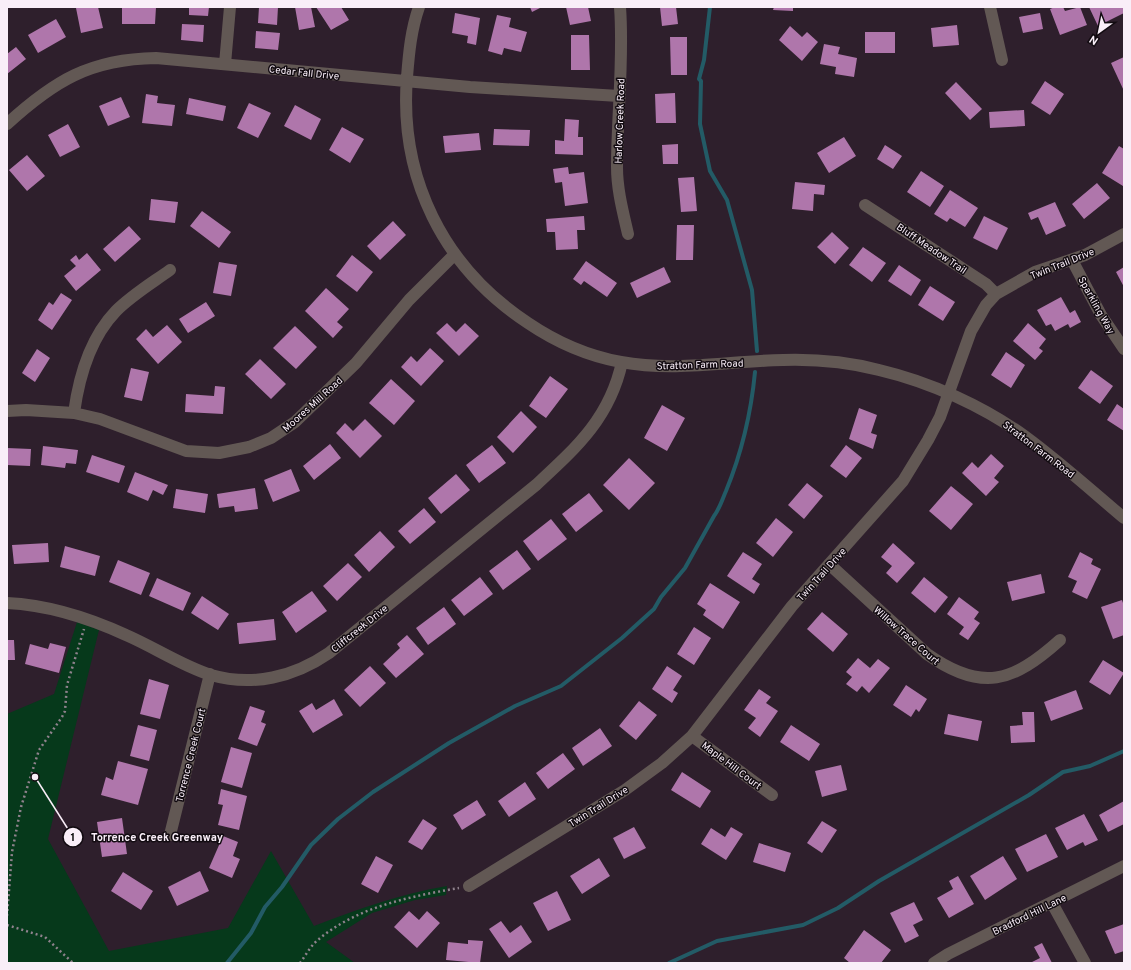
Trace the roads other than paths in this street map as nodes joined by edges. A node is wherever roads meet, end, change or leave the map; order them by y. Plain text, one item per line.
1 (230, 7) edge
2 (419, 7) edge
3 (620, 7) edge
4 (990, 7) edge
5 (1002, 60) dead end
6 (225, 64) junction
7 (407, 82) junction
8 (619, 96) junction
9 (7, 124) edge
10 (865, 205) dead end
11 (628, 234) dead end
12 (1124, 234) edge
13 (454, 255) junction
14 (1072, 260) junction
15 (170, 270) dead end
16 (996, 294) junction
17 (1124, 350) edge
18 (622, 362) junction
19 (948, 394) junction
20 (7, 411) edge
21 (74, 413) junction
22 (1124, 518) edge
23 (829, 564) junction
24 (7, 603) edge
25 (1060, 640) dead end
26 (210, 674) junction
27 (692, 736) junction
28 (772, 795) dead end
29 (170, 835) dead end
30 (1124, 866) edge
31 (469, 886) road end
32 (1052, 902) junction
33 (934, 963) edge
34 (1085, 963) edge

1 - 6 street
2 - 7 street, Stratton Farm Road
3 - 8 street, Harlow Creek Road
4 - 5 street
6 - 7 street, Cedar Fall Drive
6 - 9 street, Cedar Fall Drive
7 - 8 street, Cedar Fall Drive
7 - 13 street, Stratton Farm Road
8 - 11 street, Harlow Creek Road
10 - 16 street, Bluff Meadow Trail
12 - 14 street, Twin Trail Drive
13 - 18 street, Stratton Farm Road
13 - 21 street, Moores Mill Road
14 - 16 street, Twin Trail Drive
14 - 17 street, Sparkling Way
15 - 21 street
16 - 19 street, Twin Trail Drive
18 - 19 street, Stratton Farm Road
18 - 26 street, Cliffcreek Drive
19 - 22 street, Stratton Farm Road
19 - 23 street, Twin Trail Drive
20 - 21 street, Moores Mill Road
23 - 25 street, Willow Trace Court
23 - 27 street, Twin Trail Drive
24 - 26 street, Cliffcreek Drive
26 - 29 street, Torrence Creek Court
27 - 28 street, Maple Hill Court
27 - 31 street, Twin Trail Drive
30 - 32 street, Bradford Hill Lane
32 - 33 street, Bradford Hill Lane
32 - 34 street

